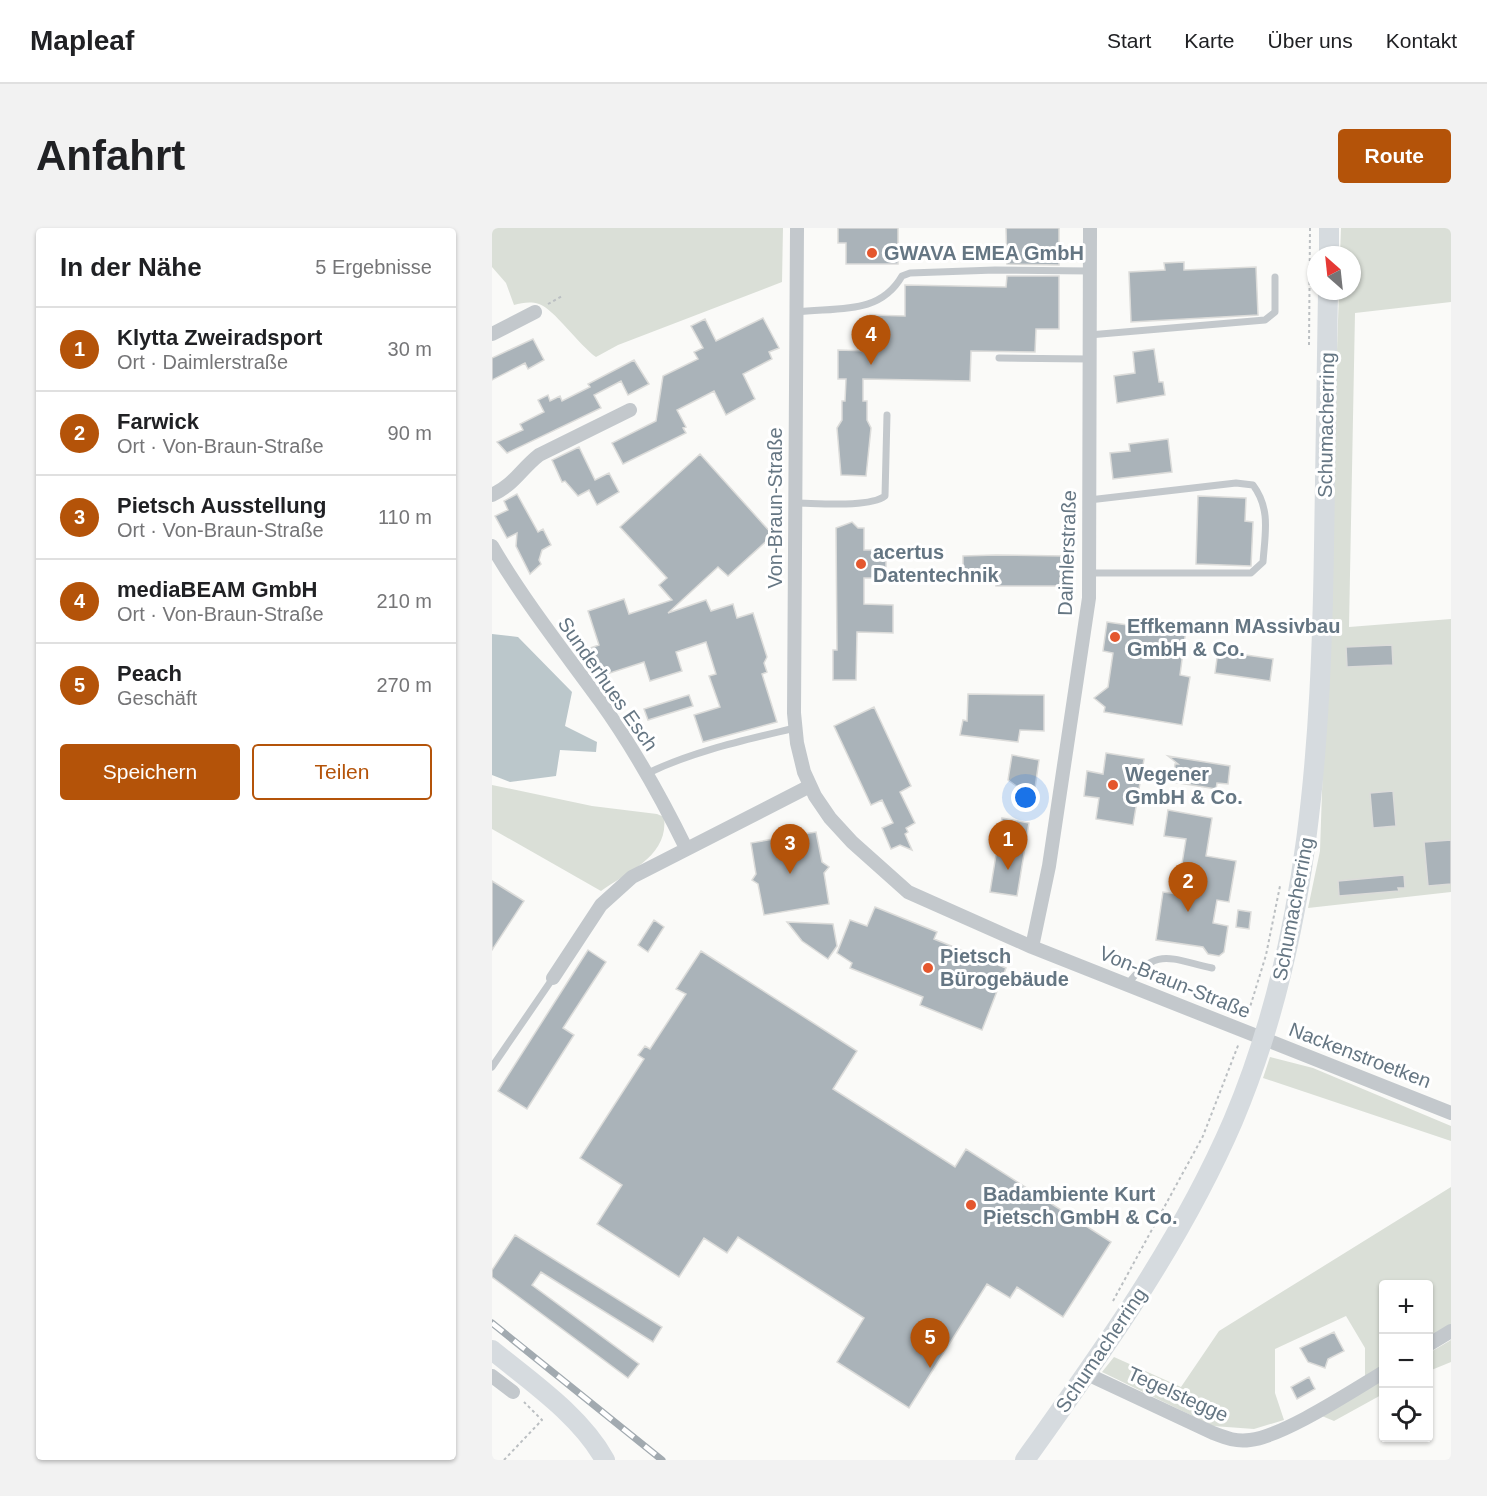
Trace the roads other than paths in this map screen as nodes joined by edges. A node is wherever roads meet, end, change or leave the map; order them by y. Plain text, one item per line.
1 (797, 228) edge
2 (1090, 228) edge
3 (1329, 228) edge
4 (1329, 246) edge
5 (1090, 271) junction
6 (1275, 277) dead end
7 (1328, 300) edge
8 (535, 312) road end
9 (796, 312) junction
10 (492, 334) edge
11 (1089, 335) junction
12 (999, 358) dead end
13 (1089, 358) junction
14 (630, 410) dead end
15 (888, 415) dead end
16 (492, 495) edge
17 (1089, 500) junction
18 (795, 503) junction
19 (492, 546) edge
20 (1089, 573) junction
21 (795, 728) junction
22 (646, 774) junction
23 (810, 786) junction
24 (686, 848) junction
25 (1032, 947) junction
26 (1212, 968) dead end
27 (553, 978) joint
28 (1127, 984) junction
29 (1262, 1038) junction
30 (492, 1067) edge
31 (1448, 1108) edge
32 (1451, 1331) edge
33 (1433, 1342) edge
34 (492, 1350) edge
35 (1087, 1374) junction
36 (1379, 1374) edge
37 (492, 1376) edge
38 (513, 1392) road end
39 (604, 1460) edge
40 (1025, 1460) edge

1 - 9 street, Von-Braun-Straße
2 - 5 street, Daimlerstraße
3 - 4 main road
5 - 9 lane
5 - 11 street, Daimlerstraße
6 - 11 lane
7 - 29 main road, Schumacherring
8 - 10 street
9 - 18 street, Von-Braun-Straße
11 - 13 street, Daimlerstraße
12 - 13 lane
13 - 17 street, Daimlerstraße
14 - 16 street
15 - 18 lane
17 - 20 street, Daimlerstraße
17 - 20 lane
18 - 21 street, Von-Braun-Straße
19 - 22 street, Sunderhues Esch
20 - 25 street, Daimlerstraße
21 - 22 lane
21 - 23 street, Von-Braun-Straße
22 - 24 street, Sunderhues Esch
23 - 24 street
23 - 25 street, Von-Braun-Straße
24 - 27 street
25 - 28 street, Von-Braun-Straße
26 - 28 lane
27 - 30 lane
28 - 29 street, Von-Braun-Straße
29 - 31 street, Nackenstroetken
29 - 35 main road, Schumacherring
32 - 33 street
34 - 39 main road
35 - 36 street, Tegelstegge
35 - 40 main road, Schumacherring
37 - 38 street

